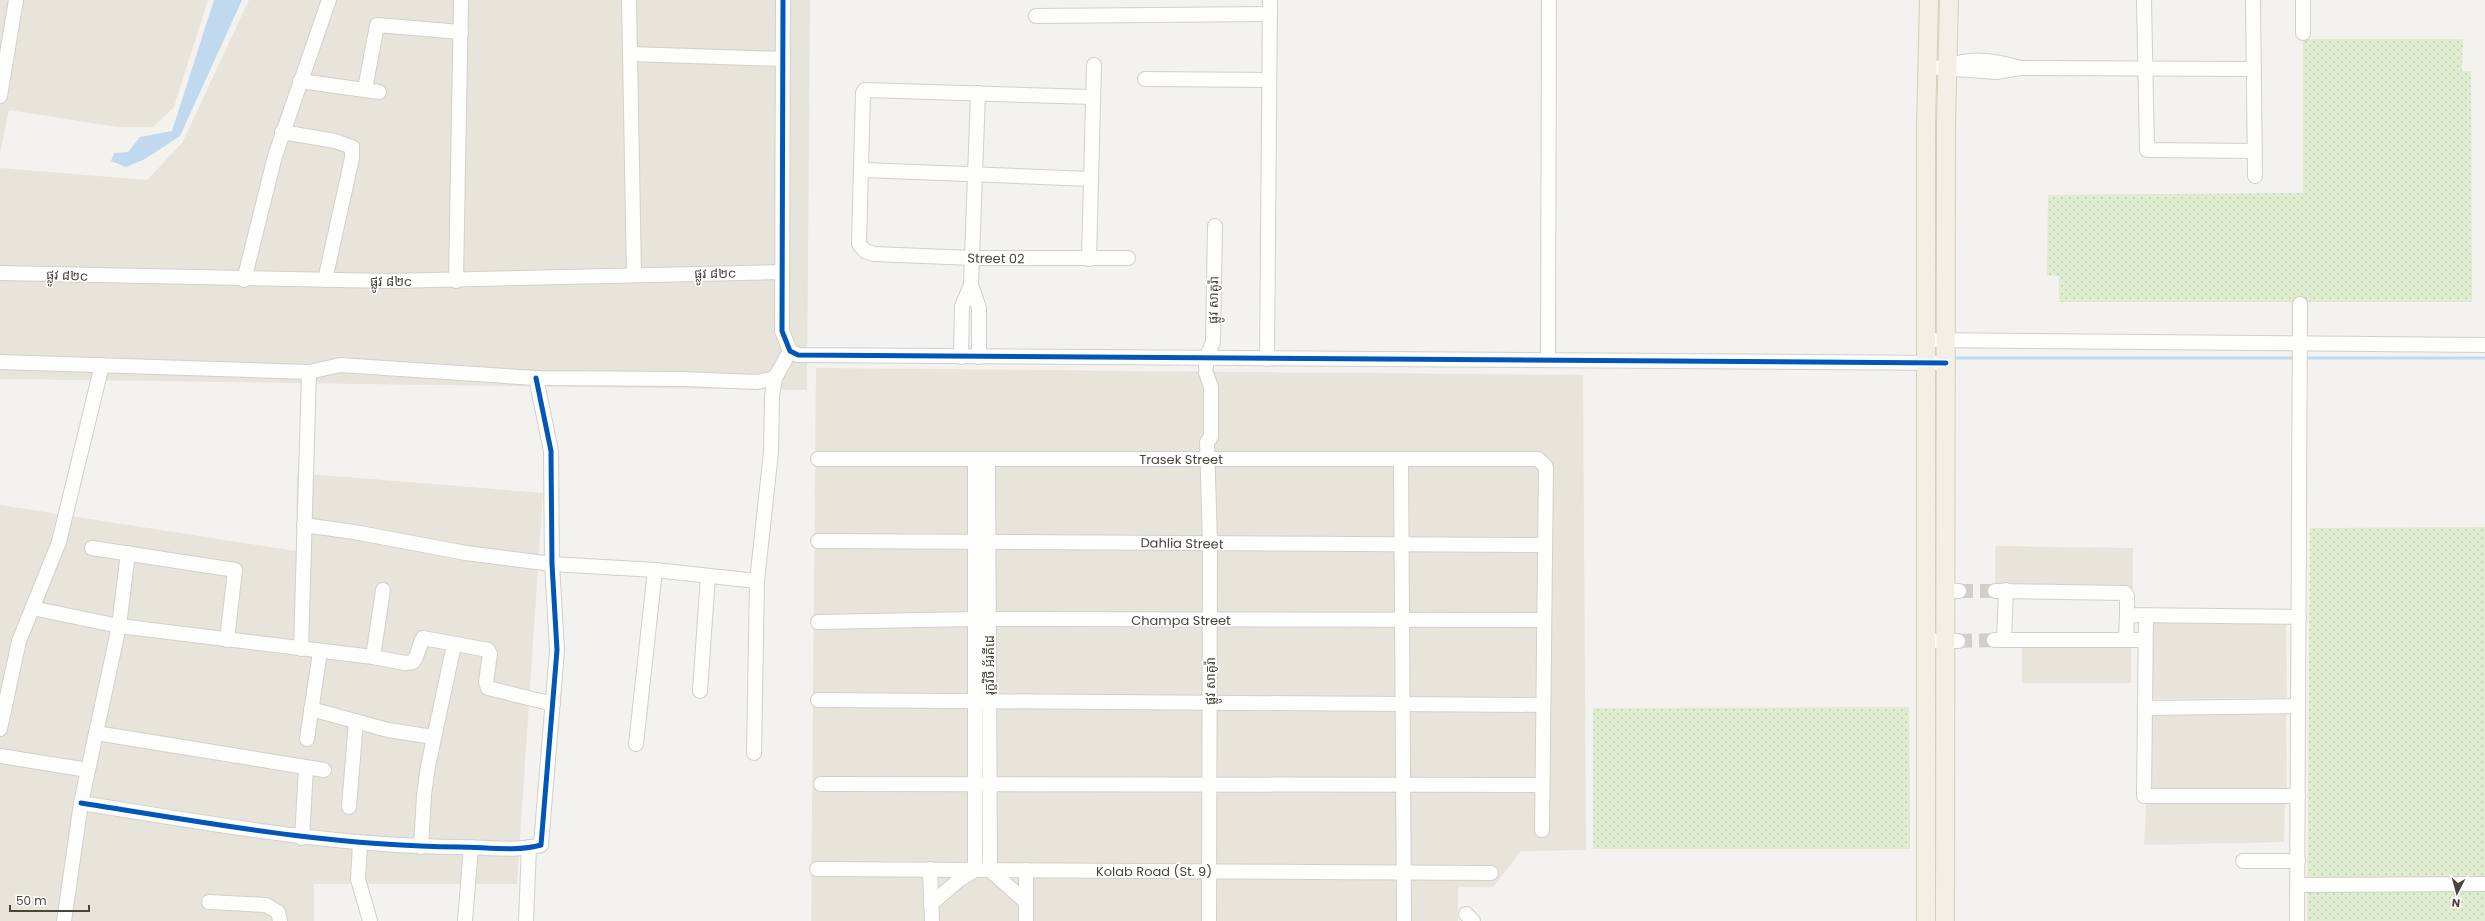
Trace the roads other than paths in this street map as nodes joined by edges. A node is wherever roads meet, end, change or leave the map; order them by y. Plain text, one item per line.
1 (16, 0) edge
2 (329, 0) edge
3 (461, 0) edge
4 (630, 0) edge
5 (783, 0) edge
6 (1549, 0) edge
7 (1929, 0) edge
8 (1949, 0) edge
9 (2144, 0) edge
10 (2253, 0) edge
11 (2303, 0) edge
12 (1270, 7) edge
13 (1036, 16) dead end
14 (461, 32) junction
15 (2304, 32) dead end
16 (630, 54) junction
17 (783, 59) junction
18 (1094, 65) dead end
19 (1927, 67) junction
20 (1947, 67) junction
21 (2145, 69) junction
22 (2254, 70) junction
23 (1145, 79) dead end
24 (1269, 80) junction
25 (300, 82) junction
26 (364, 89) junction
27 (379, 92) dead end
28 (978, 93) junction
29 (0, 96) edge
30 (1094, 97) junction
31 (282, 132) junction
32 (2255, 151) junction
33 (863, 170) junction
34 (976, 175) junction
35 (2255, 176) dead end
36 (1091, 179) junction
37 (1215, 226) dead end
38 (972, 258) junction
39 (1128, 258) dead end
40 (1090, 259) junction
41 (782, 272) junction
42 (0, 273) edge
43 (634, 274) junction
44 (244, 280) junction
45 (325, 280) junction
46 (456, 281) junction
47 (971, 285) junction
48 (2300, 304) dead end
49 (1926, 340) junction
50 (1946, 340) junction
51 (2300, 343) junction
52 (2485, 345) edge
53 (790, 351) junction
54 (961, 357) junction
55 (979, 357) junction
56 (1206, 359) junction
57 (1267, 359) junction
58 (1548, 360) junction
59 (0, 362) edge
60 (1926, 362) junction
61 (1946, 363) junction
62 (102, 365) junction
63 (309, 372) junction
64 (1206, 373) junction
65 (536, 378) junction
66 (775, 378) junction
67 (1208, 442) junction
68 (818, 459) dead end
69 (1208, 459) junction
70 (1401, 459) junction
71 (981, 460) junction
72 (304, 525) junction
73 (818, 541) dead end
74 (981, 541) junction
75 (1210, 543) junction
76 (1402, 544) junction
77 (1545, 545) junction
78 (92, 548) dead end
79 (128, 553) junction
80 (552, 564) junction
81 (655, 570) junction
82 (708, 576) junction
83 (757, 581) junction
84 (383, 590) dead end
85 (32, 608) junction
86 (2127, 615) junction
87 (2146, 616) junction
88 (2299, 617) junction
89 (982, 619) junction
90 (1210, 620) junction
91 (1402, 620) junction
92 (1544, 620) junction
93 (818, 622) dead end
94 (119, 626) junction
95 (227, 640) junction
96 (1926, 640) junction
97 (2126, 640) junction
98 (2146, 640) junction
99 (1952, 641) junction
100 (454, 645) junction
101 (301, 649) junction
102 (320, 652) junction
103 (373, 657) junction
104 (700, 691) dead end
105 (818, 700) dead end
106 (982, 701) junction
107 (1210, 702) junction
108 (553, 704) junction
109 (1403, 705) junction
110 (1543, 706) junction
111 (2298, 706) junction
112 (2145, 708) junction
113 (311, 709) junction
114 (356, 721) junction
115 (0, 729) edge
116 (96, 734) junction
117 (433, 737) junction
118 (307, 739) dead end
119 (636, 744) dead end
120 (754, 753) dead end
121 (0, 756) edge
122 (306, 768) junction
123 (88, 770) junction
124 (324, 770) dead end
125 (821, 784) dead end
126 (975, 784) junction
127 (989, 784) junction
128 (1403, 785) junction
129 (1542, 785) junction
130 (1210, 786) junction
131 (2298, 796) junction
132 (81, 803) junction
133 (349, 808) dead end
134 (1542, 830) dead end
135 (302, 838) junction
136 (360, 843) junction
137 (422, 847) junction
138 (471, 847) junction
139 (529, 847) junction
140 (2298, 860) junction
141 (2243, 861) dead end
142 (818, 869) dead end
143 (930, 869) junction
144 (975, 870) junction
145 (990, 870) junction
146 (1026, 870) junction
147 (1209, 871) junction
148 (1404, 872) junction
149 (1491, 873) dead end
150 (2298, 885) junction
151 (2485, 887) edge
152 (208, 902) dead end
153 (1026, 902) junction
154 (931, 904) junction
155 (64, 921) edge
156 (280, 921) edge
157 (370, 921) edge
158 (465, 921) edge
159 (526, 921) edge
160 (932, 921) edge
161 (1026, 921) edge
162 (1209, 921) edge
163 (1404, 921) edge
164 (1926, 921) edge
165 (1945, 921) edge
166 (2297, 921) edge

1 - 29 street
2 - 25 street
3 - 14 street
4 - 16 street
5 - 17 street
6 - 58 street
7 - 19 main road
8 - 20 main road
9 - 21 street
10 - 22 street
11 - 15 street
12 - 13 street
12 - 24 street
14 - 26 street
14 - 46 street
16 - 17 street
16 - 43 street
17 - 41 street
18 - 30 street
19 - 20 street
19 - 49 main road
20 - 21 street
20 - 50 main road
21 - 22 street
21 - 32 street
22 - 32 street
23 - 24 street
24 - 57 street
25 - 26 street
25 - 31 street
26 - 27 street
28 - 30 street
28 - 33 street
28 - 34 street
30 - 36 street
31 - 44 street
31 - 45 street
32 - 35 street
33 - 34 street
33 - 38 street, Street 02
34 - 36 street
34 - 38 street
36 - 40 street
37 - 56 street, ផ្លូវ សាគូរ៉ា
38 - 40 street, Street 02
38 - 47 street
39 - 40 street, Street 02
41 - 43 street, ផ្លូវ ៨២c
41 - 53 street
42 - 44 street, ផ្លូវ ៨២c
43 - 46 street, ផ្លូវ ៨២c
44 - 45 street, ផ្លូវ ៨២c
45 - 46 street, ផ្លូវ ៨២c
47 - 54 street
47 - 55 street
48 - 51 street
49 - 50 street
49 - 60 main road
50 - 51 street
50 - 61 main road
51 - 52 street
51 - 88 street
53 - 54 street
53 - 66 street
54 - 55 street
55 - 56 street
56 - 57 street
56 - 64 street, ផ្លូវ សាគូរ៉ា
57 - 58 street
58 - 60 street
59 - 62 street
60 - 61 street
60 - 96 main road
61 - 99 main road
62 - 63 street
62 - 85 street
63 - 65 street
63 - 72 street
64 - 67 street, ផ្លូវ សាគូរ៉ា
64 - 67 street, ផ្លូវ សាគូរ៉ា
65 - 66 street
65 - 80 street
66 - 83 street
67 - 69 street, ផ្លូវ សាគូរ៉ា
68 - 71 street, Trasek Street
69 - 70 street, Trasek Street
69 - 71 street, Trasek Street
69 - 75 street, ផ្លូវ សាគូរ៉ា
70 - 76 street
70 - 77 street, Trasek Street
71 - 74 street, រុក្ខវិថី អ័រគីដេ
72 - 80 street
72 - 101 street
73 - 74 street, Dahlia Street
74 - 75 street, Dahlia Street
74 - 89 street, រុក្ខវិថី អ័រគីដេ
75 - 76 street, Dahlia Street
75 - 90 street, ផ្លូវ សាគូរ៉ា
76 - 77 street, Dahlia Street
76 - 91 street
77 - 92 street
78 - 79 street
79 - 94 street
79 - 95 street
80 - 81 street
80 - 108 street
81 - 82 street
81 - 119 street
82 - 83 street
82 - 104 street
83 - 120 street
84 - 103 street
85 - 94 street
85 - 115 street
86 - 87 street
86 - 97 street
86 - 97 street
87 - 88 street
87 - 98 street
88 - 111 street
89 - 90 street, Champa Street
89 - 93 street, Champa Street
89 - 106 street, រុក្ខវិថី អ័រគីដេ
90 - 91 street, Champa Street
90 - 107 street, ផ្លូវ សាគូរ៉ា
91 - 92 street, Champa Street
91 - 109 street
92 - 110 street
94 - 95 street
94 - 116 street
95 - 101 street
96 - 99 street
96 - 164 main road
97 - 98 street
98 - 112 street
99 - 165 main road
100 - 103 street
100 - 108 street
100 - 117 street
101 - 102 street
102 - 103 street
102 - 113 street
105 - 106 street
106 - 107 street
106 - 126 street, រុក្ខវិថី អ័រគីដេ
106 - 127 street, រុក្ខវិថី អ័រគីដេ
107 - 109 street
107 - 130 street, ផ្លូវ សាគូរ៉ា
108 - 139 street
109 - 110 street
109 - 128 street
110 - 129 street
111 - 112 street
111 - 131 street
112 - 131 street
113 - 114 street
113 - 118 street
114 - 117 street
114 - 133 street
116 - 122 street
116 - 123 street
117 - 137 street
121 - 123 street
122 - 124 street
122 - 135 street
123 - 132 street
125 - 126 street
126 - 127 street
126 - 144 street, រុក្ខវិថី អ័រគីដេ
127 - 130 street
127 - 145 street, រុក្ខវិថី អ័រគីដេ
128 - 129 street
128 - 130 street
128 - 148 street
129 - 134 street
130 - 147 street, ផ្លូវ សាគូរ៉ា
131 - 140 street
132 - 135 street
132 - 155 street
135 - 136 street
136 - 137 street
136 - 157 street
137 - 138 street
138 - 139 street
138 - 158 street
139 - 159 street
140 - 141 street
140 - 150 street
142 - 143 street, Kolab Road (St. 9)
143 - 144 street, Kolab Road (St. 9)
143 - 154 street
144 - 145 street, Kolab Road (St. 9)
144 - 154 street
145 - 146 street, Kolab Road (St. 9)
145 - 153 street
146 - 147 street, Kolab Road (St. 9)
146 - 153 street
147 - 148 street, Kolab Road (St. 9)
147 - 162 street, ផ្លូវ សាគូរ៉ា
148 - 149 street, Kolab Road (St. 9)
148 - 163 street
150 - 151 street
150 - 166 street
152 - 156 street
153 - 161 street
154 - 160 street

